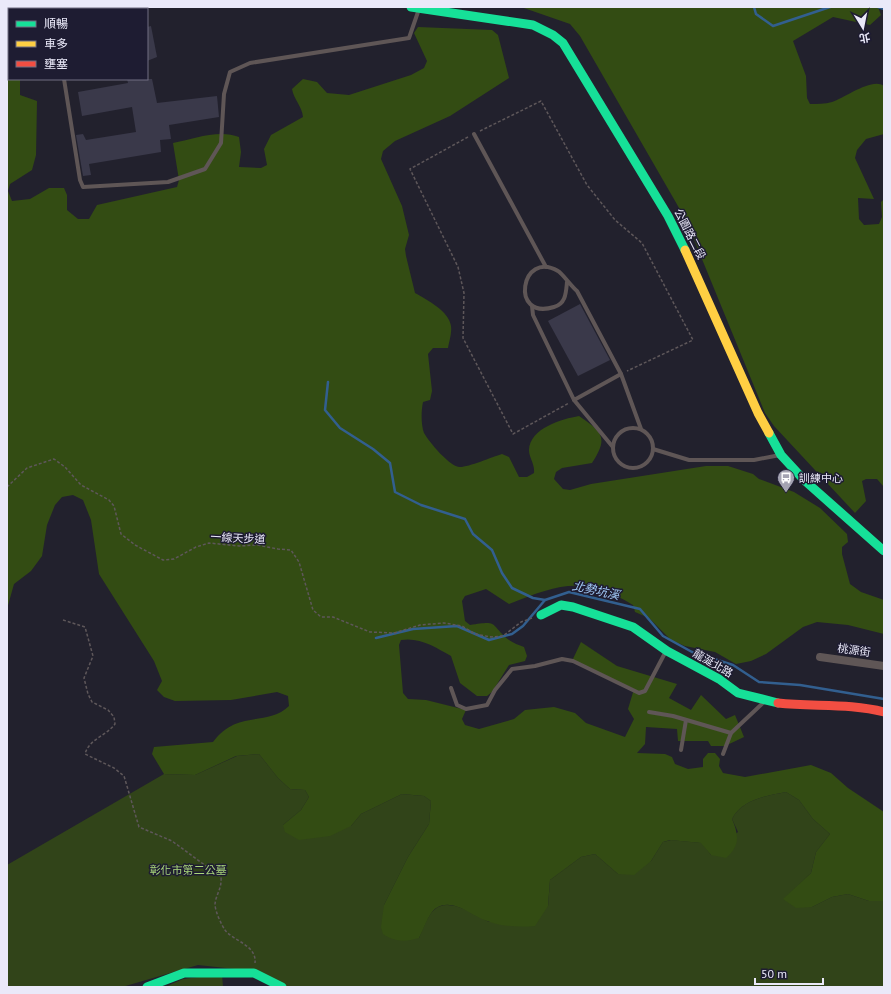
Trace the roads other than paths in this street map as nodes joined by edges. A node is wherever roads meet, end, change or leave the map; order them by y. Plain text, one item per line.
1 (415, 8) edge
2 (64, 80) edge
3 (474, 134) road end
4 (546, 266) junction
5 (566, 282) junction
6 (532, 306) junction
7 (621, 374) junction
8 (574, 400) junction
9 (641, 429) junction
10 (612, 446) junction
11 (653, 449) junction
12 (781, 455) junction
13 (884, 551) edge
14 (541, 616) road end
15 (667, 651) junction
16 (820, 657) dead end
17 (884, 666) edge
18 (451, 688) dead end
19 (766, 700) junction
20 (649, 712) dead end
21 (884, 712) edge
22 (686, 720) junction
23 (732, 733) junction
24 (681, 750) dead end
25 (723, 754) dead end
26 (147, 987) edge
27 (282, 987) edge

1 - 2 lane
1 - 12 main road, 公園路二段
3 - 4 lane
4 - 5 lane
4 - 6 lane
5 - 6 lane
5 - 7 lane
6 - 8 lane
7 - 8 lane
7 - 9 lane
8 - 10 lane
9 - 10 lane
9 - 11 lane
10 - 11 lane
11 - 12 lane
12 - 13 main road, 公園路二段
14 - 15 main road, 龍涎北路
15 - 18 lane
15 - 19 main road, 龍涎北路
16 - 17 street, 桃源街
19 - 21 main road, 龍涎北路
19 - 23 lane
20 - 22 lane
22 - 23 lane
22 - 24 lane
23 - 25 lane
26 - 27 main road

